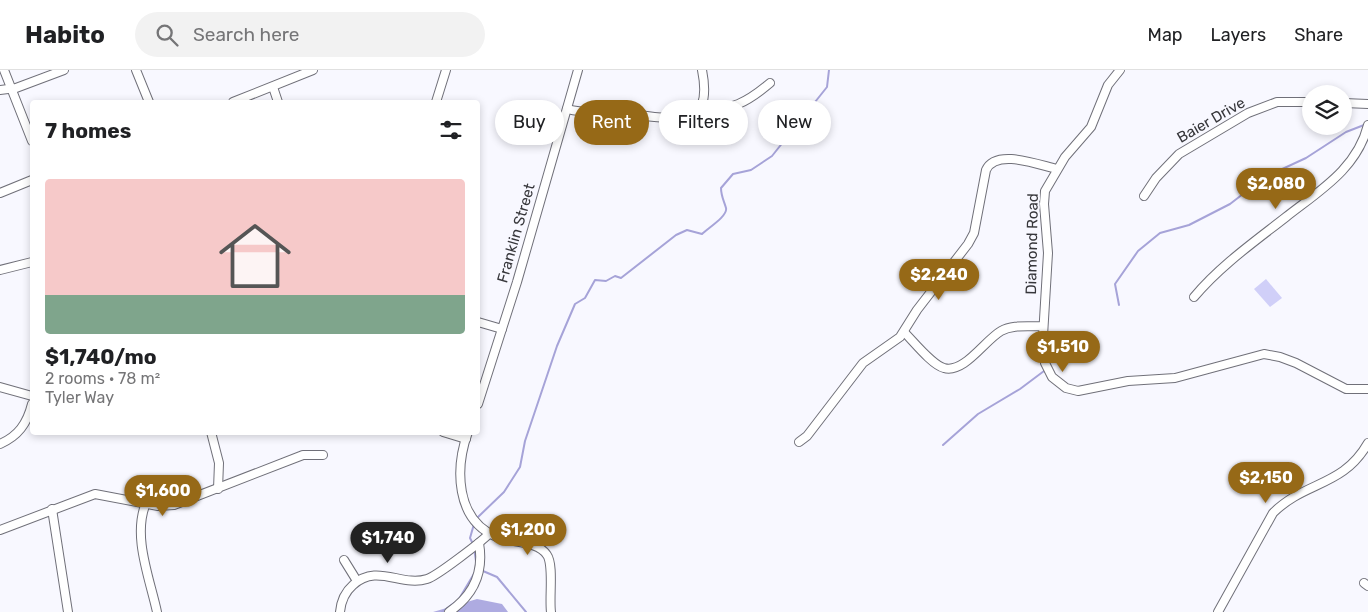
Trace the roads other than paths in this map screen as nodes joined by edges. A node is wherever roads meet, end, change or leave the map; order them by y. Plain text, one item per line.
1 (4, 70) edge
2 (64, 70) edge
3 (136, 70) edge
4 (313, 70) edge
5 (446, 70) edge
6 (578, 70) edge
7 (702, 70) edge
8 (1120, 70) edge
9 (770, 83) dead end
10 (273, 87) junction
11 (11, 88) junction
12 (0, 90) edge
13 (148, 100) edge
14 (238, 100) edge
15 (277, 100) edge
16 (437, 100) edge
17 (702, 100) edge
18 (746, 100) edge
19 (1302, 102) edge
20 (1352, 103) edge
21 (1368, 104) edge
22 (567, 109) junction
23 (659, 116) edge
24 (1368, 125) edge
25 (30, 136) edge
26 (1057, 169) junction
27 (30, 181) edge
28 (0, 193) edge
29 (1144, 196) dead end
30 (30, 262) edge
31 (0, 270) edge
32 (1194, 297) dead end
33 (480, 323) edge
34 (1043, 326) junction
35 (502, 329) junction
36 (904, 332) junction
37 (0, 388) edge
38 (1368, 389) edge
39 (30, 396) edge
40 (480, 398) edge
41 (30, 409) edge
42 (211, 435) edge
43 (467, 436) edge
44 (799, 442) dead end
45 (1368, 443) edge
46 (0, 444) edge
47 (323, 455) dead end
48 (218, 489) junction
49 (146, 504) junction
50 (52, 509) junction
51 (0, 530) edge
52 (490, 533) junction
53 (475, 545) junction
54 (344, 560) dead end
55 (358, 581) junction
56 (68, 612) edge
57 (157, 612) edge
58 (340, 612) edge
59 (449, 612) edge
60 (551, 612) edge
61 (1218, 612) edge

1 - 11 street
2 - 11 street
3 - 13 street
4 - 10 street
5 - 16 street
6 - 22 street, Franklin Street
7 - 17 street
8 - 26 street, Diamond Road
9 - 18 street
10 - 14 street
10 - 15 street
11 - 12 street
11 - 25 street
19 - 29 street, Baier Drive
20 - 21 street
22 - 23 street
22 - 35 street, Franklin Street
24 - 32 street
26 - 34 street, Diamond Road
26 - 36 street
27 - 28 street
30 - 31 street
33 - 35 street
34 - 36 street
34 - 38 street, Diamond Road
35 - 40 street, Franklin Street
36 - 44 street
37 - 39 street
41 - 46 street
42 - 48 street
43 - 52 street
45 - 61 street
47 - 48 street
48 - 49 street
49 - 50 street
49 - 57 street
50 - 51 street
50 - 56 street
52 - 53 street
52 - 60 street
53 - 55 street
53 - 59 street
54 - 55 street
55 - 58 street

